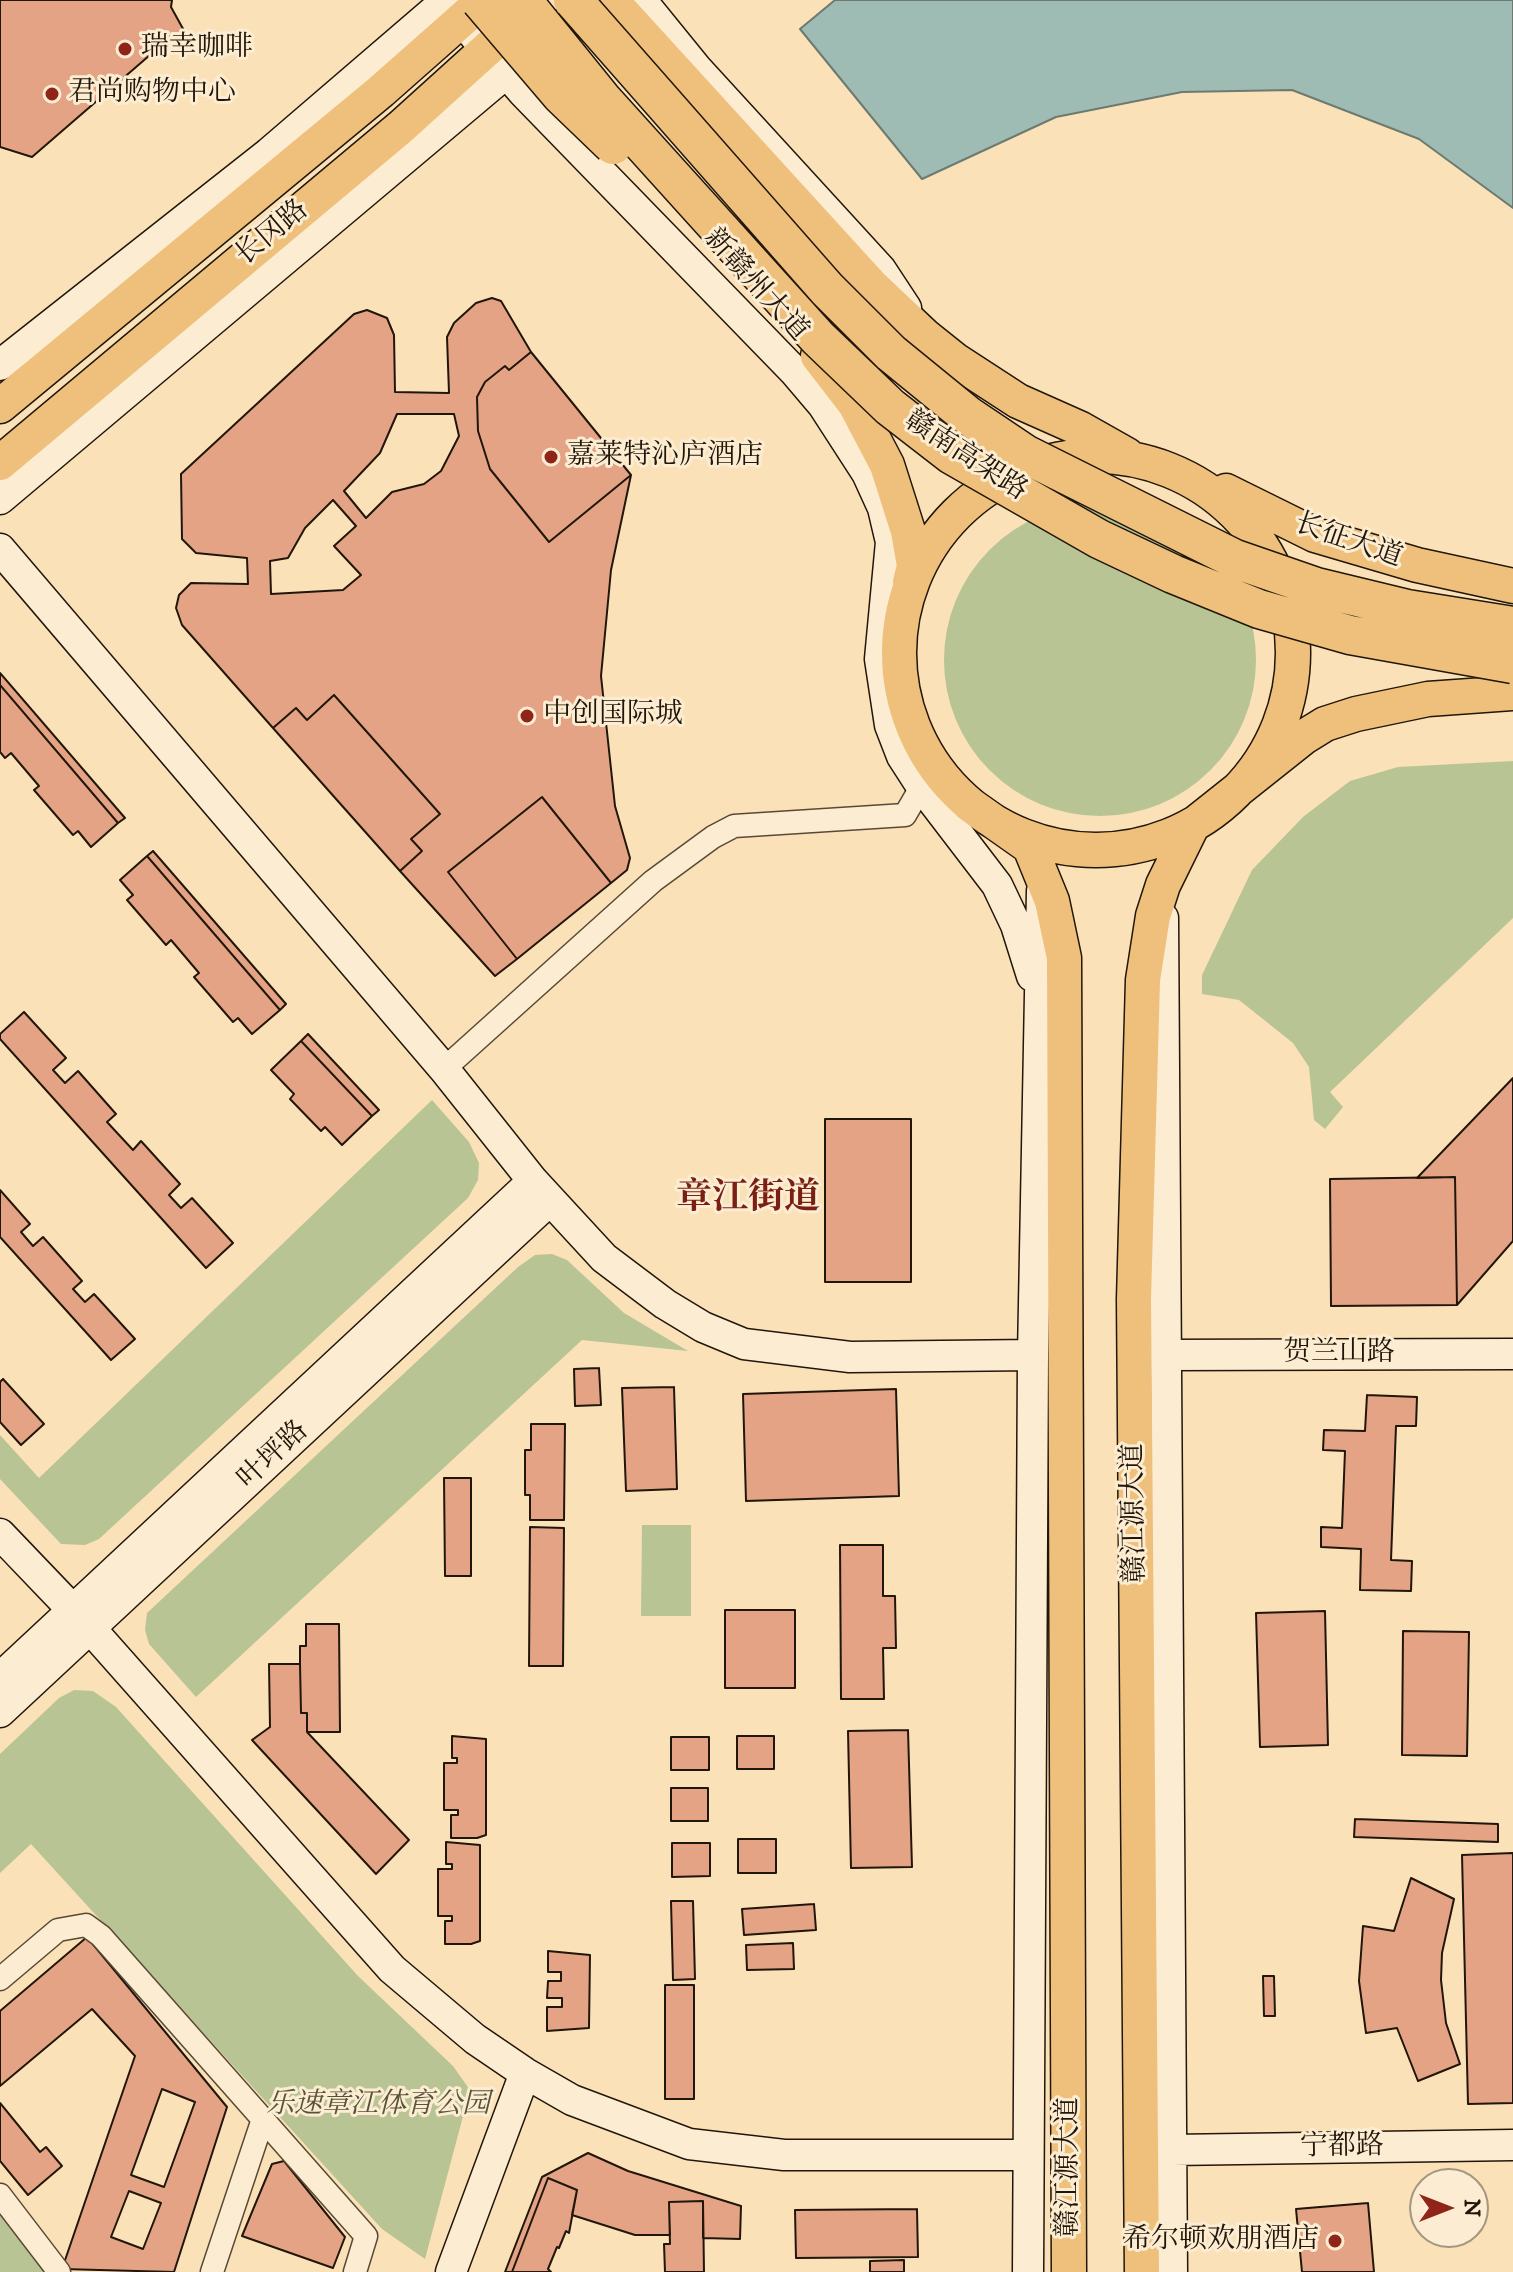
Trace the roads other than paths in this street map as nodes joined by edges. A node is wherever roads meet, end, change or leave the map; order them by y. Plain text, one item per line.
1 (641, 0) edge
2 (460, 4) edge
3 (589, 4) edge
4 (520, 5) edge
5 (540, 47) junction
6 (498, 63) junction
7 (925, 336) junction
8 (818, 338) junction
9 (0, 365) edge
10 (0, 406) edge
11 (1134, 459) junction
12 (0, 463) edge
13 (1190, 478) junction
14 (0, 499) edge
15 (0, 549) edge
16 (1513, 586) edge
17 (902, 619) junction
18 (1513, 626) edge
19 (1513, 664) edge
20 (1513, 693) edge
21 (928, 776) junction
22 (1241, 788) junction
23 (969, 804) junction
24 (1212, 813) junction
25 (1042, 873) junction
26 (1163, 885) junction
27 (1039, 1008) junction
28 (444, 1069) junction
29 (541, 1191) junction
30 (1513, 1354) edge
31 (1033, 1355) junction
32 (1166, 1355) junction
33 (0, 1534) edge
34 (80, 1619) junction
35 (0, 1678) edge
36 (0, 1712) edge
37 (2, 1974) edge
38 (525, 2073) junction
39 (263, 2119) junction
40 (1513, 2145) edge
41 (1172, 2150) junction
42 (1027, 2155) junction
43 (0, 2195) edge
44 (59, 2272) edge
45 (212, 2272) edge
46 (355, 2272) edge
47 (451, 2272) edge
48 (1028, 2272) edge
49 (1069, 2272) edge
50 (1142, 2272) edge
51 (1172, 2272) edge

1 - 7 street
2 - 6 street
2 - 8 highway, bridge
2 - 9 street
2 - 10 main road, 长冈路
3 - 5 street
3 - 7 main road
3 - 18 highway, 赣南高架路, bridge
4 - 5 main road, 新赣州大道
4 - 6 main road, 长冈路
4 - 8 highway, 赣南高架路, bridge
5 - 6 street
5 - 17 main road, 新赣州大道
6 - 12 main road, 长冈路
6 - 14 street
6 - 21 street
7 - 11 main road
8 - 19 highway, 赣南高架路, bridge
11 - 13 main road, 长征大道
11 - 17 main road
13 - 16 main road, 长征大道
13 - 22 main road
15 - 28 street
17 - 21 main road
20 - 22 main road
21 - 23 main road
21 - 27 street
21 - 28 street
22 - 24 main road, 赣江源大道
23 - 24 main road
23 - 25 main road, 赣江源大道
24 - 26 main road, 赣江源大道
25 - 27 street
25 - 49 main road, 赣江源大道
26 - 32 street
26 - 50 main road, 赣江源大道
27 - 31 street
28 - 29 street
29 - 31 street
29 - 34 street, 叶坪路
30 - 32 street, 贺兰山路
31 - 42 street
32 - 41 street
33 - 34 street
34 - 35 street, 叶坪路
34 - 36 street, 叶坪路
34 - 38 street
37 - 39 street
38 - 42 street
38 - 47 street
39 - 45 street
39 - 46 street
40 - 41 street, 宁都路
41 - 51 street
42 - 48 street
43 - 44 street

